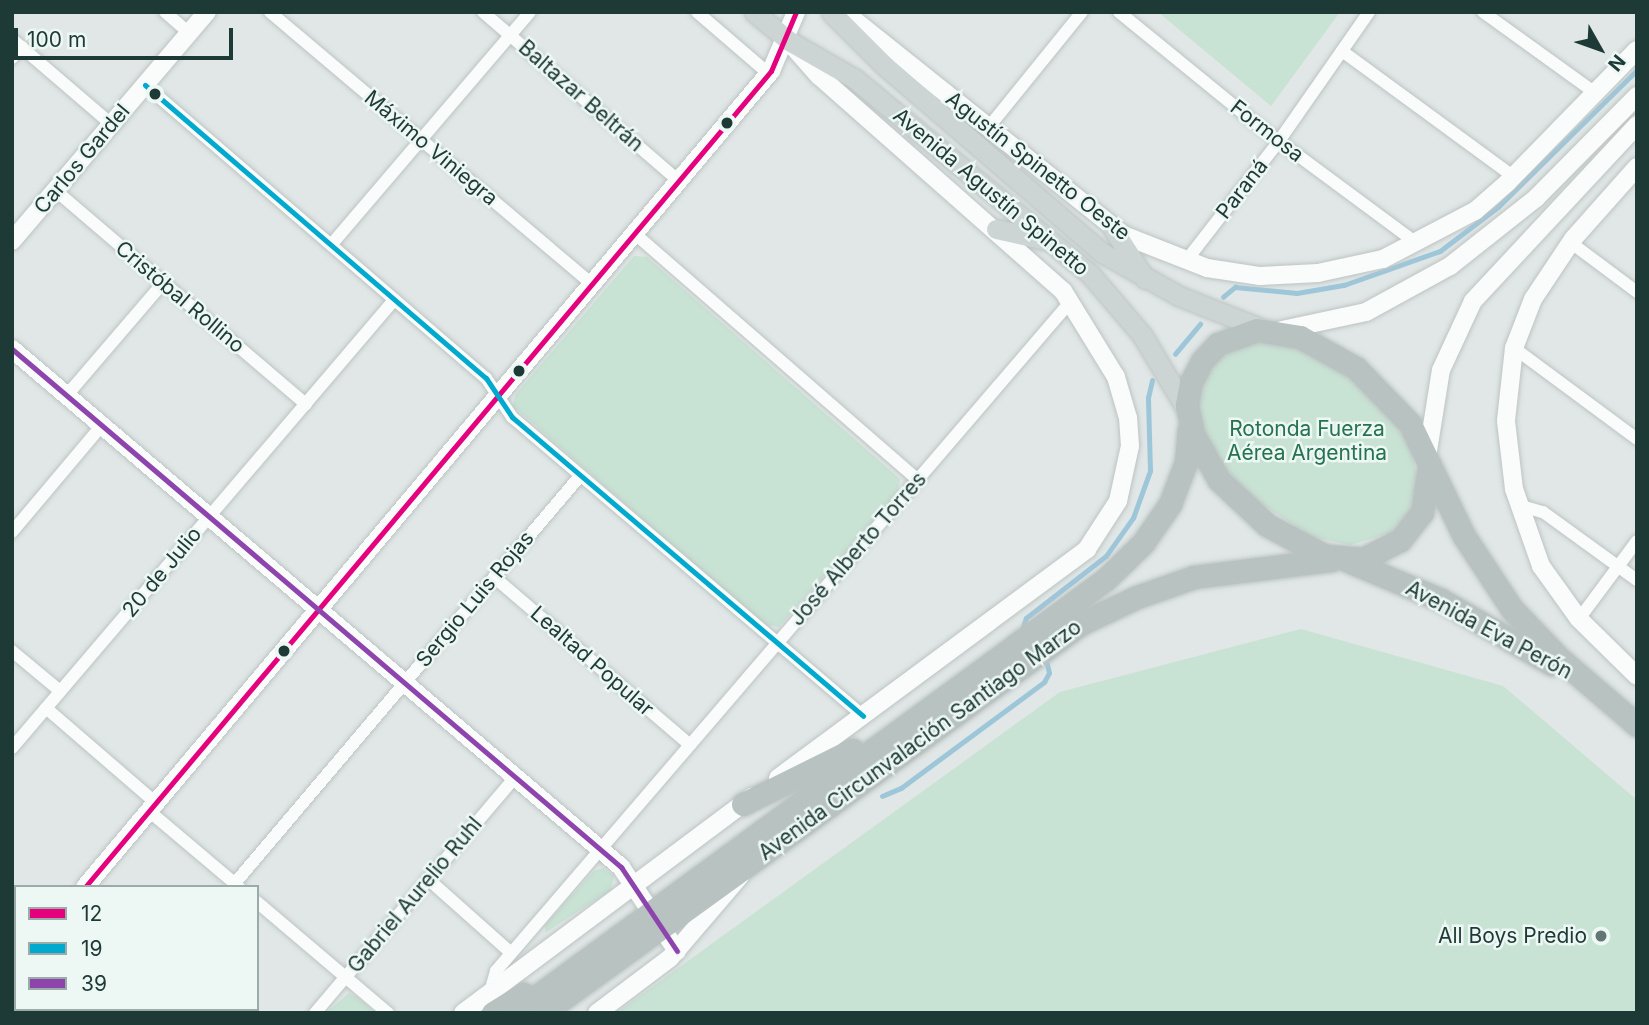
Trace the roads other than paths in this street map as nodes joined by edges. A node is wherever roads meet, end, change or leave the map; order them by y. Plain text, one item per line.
1 (164, 12) edge
2 (207, 12) edge
3 (270, 12) edge
4 (483, 12) edge
5 (530, 12) edge
6 (697, 12) edge
7 (754, 12) edge
8 (796, 12) edge
9 (831, 12) edge
10 (844, 12) edge
11 (1082, 12) edge
12 (1119, 12) edge
13 (1369, 12) edge
14 (1483, 12) edge
15 (189, 33) junction
16 (510, 36) junction
17 (784, 37) junction
18 (17, 43) edge
19 (1637, 50) edge
20 (1342, 51) junction
21 (12, 58) edge
22 (769, 74) junction
23 (145, 85) junction
24 (1594, 92) junction
25 (1637, 96) edge
26 (111, 124) junction
27 (1637, 125) edge
28 (988, 128) junction
29 (421, 140) junction
30 (1279, 141) junction
31 (1637, 167) edge
32 (1514, 177) junction
33 (679, 181) junction
34 (55, 190) junction
35 (996, 229) junction
36 (1113, 229) junction
37 (635, 234) junction
38 (12, 241) edge
39 (1570, 242) junction
40 (1056, 244) junction
41 (1418, 244) junction
42 (331, 245) junction
43 (1186, 261) junction
44 (1145, 279) junction
45 (163, 283) junction
46 (592, 284) junction
47 (1637, 292) edge
48 (394, 300) junction
49 (1071, 300) junction
50 (1270, 331) junction
51 (1514, 348) junction
52 (12, 349) edge
53 (67, 395) junction
54 (499, 395) junction
55 (306, 404) junction
56 (1189, 416) junction
57 (102, 425) junction
58 (1637, 439) edge
59 (1428, 461) junction
60 (580, 476) junction
61 (918, 480) junction
62 (1518, 505) junction
63 (209, 516) junction
64 (12, 531) edge
65 (1637, 541) edge
66 (1342, 560) junction
67 (1618, 566) junction
68 (494, 577) junction
69 (1637, 580) edge
70 (319, 609) junction
71 (1579, 619) junction
72 (777, 643) junction
73 (1017, 646) junction
74 (12, 651) edge
75 (1637, 676) edge
76 (405, 682) junction
77 (1592, 686) junction
78 (60, 691) junction
79 (46, 708) junction
80 (863, 716) junction
81 (1637, 724) edge
82 (690, 745) junction
83 (12, 748) edge
84 (515, 777) junction
85 (743, 804) junction
86 (152, 807) junction
87 (600, 849) junction
88 (751, 861) junction
89 (428, 879) junction
90 (87, 885) edge
91 (237, 885) edge
92 (632, 885) junction
93 (259, 904) edge
94 (655, 920) junction
95 (677, 951) junction
96 (511, 953) junction
97 (591, 957) junction
98 (345, 977) junction
99 (578, 987) junction
100 (492, 1002) edge
101 (315, 1013) edge
102 (388, 1013) edge
103 (463, 1013) edge
104 (514, 1013) edge
105 (543, 1013) edge
106 (551, 1013) edge
107 (597, 1013) edge

1 - 15 street
2 - 15 street, Carlos Gardel
3 - 29 street, Máximo Viniegra
4 - 16 street, Baltazar Beltrán
5 - 16 street
6 - 22 street
7 - 17 main road, Avenida Agustín Spinetto
8 - 17 street
9 - 44 main road, Avenida Agustín Spinetto
10 - 28 street, Agustín Spinetto Oeste
11 - 28 street
12 - 30 street, Formosa
13 - 20 street, Paraná
14 - 24 street
15 - 23 street, Carlos Gardel
16 - 29 street
16 - 33 street, Baltazar Beltrán
17 - 22 street
17 - 35 street
17 - 40 main road, Avenida Agustín Spinetto
18 - 21 street
18 - 26 street
19 - 24 street, Agustín Spinetto Oeste
20 - 30 street, Paraná
20 - 32 street
22 - 33 street
23 - 26 street, Carlos Gardel
23 - 42 street
24 - 32 street, Agustín Spinetto Oeste
25 - 50 street
26 - 34 street, Carlos Gardel
27 - 59 street
28 - 36 street, Agustín Spinetto Oeste
29 - 42 street
29 - 46 street, Máximo Viniegra
30 - 41 street, Formosa
30 - 43 street, Paraná
31 - 39 street
32 - 41 street, Agustín Spinetto Oeste
33 - 37 street
34 - 38 street, Carlos Gardel
34 - 45 street, Cristóbal Rollino
35 - 40 main road
35 - 49 street
36 - 43 street, Agustín Spinetto Oeste
36 - 44 main road
37 - 46 street
37 - 61 street
39 - 47 street
39 - 51 street
40 - 56 main road, Avenida Agustín Spinetto
41 - 43 street, Agustín Spinetto Oeste
42 - 48 street
44 - 50 main road, Avenida Agustín Spinetto
45 - 53 street
45 - 55 street, Cristóbal Rollino
46 - 54 street
48 - 54 street
48 - 55 street, 20 de Julio
49 - 61 street, José Alberto Torres
49 - 80 street
50 - 56 highway
50 - 59 highway
51 - 58 street
51 - 62 street
52 - 53 street
53 - 57 street
54 - 60 street
54 - 70 street
55 - 63 street, 20 de Julio
56 - 66 highway
56 - 73 highway, Avenida Circunvalación Santiago Marzo
57 - 63 street
57 - 64 street
59 - 66 highway
59 - 77 highway, Avenida Eva Perón
60 - 68 street, Sergio Luis Rojas
60 - 72 street
61 - 72 street, José Alberto Torres
62 - 67 street
62 - 71 street
63 - 70 street
63 - 78 street, 20 de Julio
65 - 67 street
66 - 77 highway, Avenida Eva Perón
66 - 88 highway, Avenida Circunvalación Santiago Marzo
67 - 69 street
67 - 71 street
68 - 76 street, Sergio Luis Rojas
68 - 82 street, Lealtad Popular
70 - 76 street
70 - 86 street
71 - 75 street
72 - 80 street
72 - 82 street, José Alberto Torres
73 - 85 highway
73 - 94 highway, Avenida Circunvalación Santiago Marzo
74 - 78 street
76 - 84 street
76 - 91 street, Sergio Luis Rojas
77 - 81 highway, Avenida Eva Perón
78 - 79 street, 20 de Julio
79 - 83 street, 20 de Julio
79 - 86 street
80 - 85 street
82 - 87 street, José Alberto Torres
84 - 87 street
84 - 89 street, Gabriel Aurelio Ruhl
85 - 92 street
86 - 90 street
86 - 91 street
87 - 92 street
87 - 96 street, José Alberto Torres
88 - 94 highway, Avenida Circunvalación Santiago Marzo
88 - 95 street
89 - 96 street
89 - 98 street, Gabriel Aurelio Ruhl
92 - 94 street
92 - 100 street
93 - 98 street
94 - 95 street
94 - 97 highway, Avenida Circunvalación Santiago Marzo
94 - 99 highway, Avenida Circunvalación Santiago Marzo
95 - 107 street
96 - 100 street, José Alberto Torres
97 - 100 highway
97 - 104 highway, Avenida Circunvalación Santiago Marzo
98 - 101 street, Gabriel Aurelio Ruhl
98 - 102 street
99 - 105 highway, Avenida Circunvalación Santiago Marzo
99 - 106 highway
100 - 103 street

